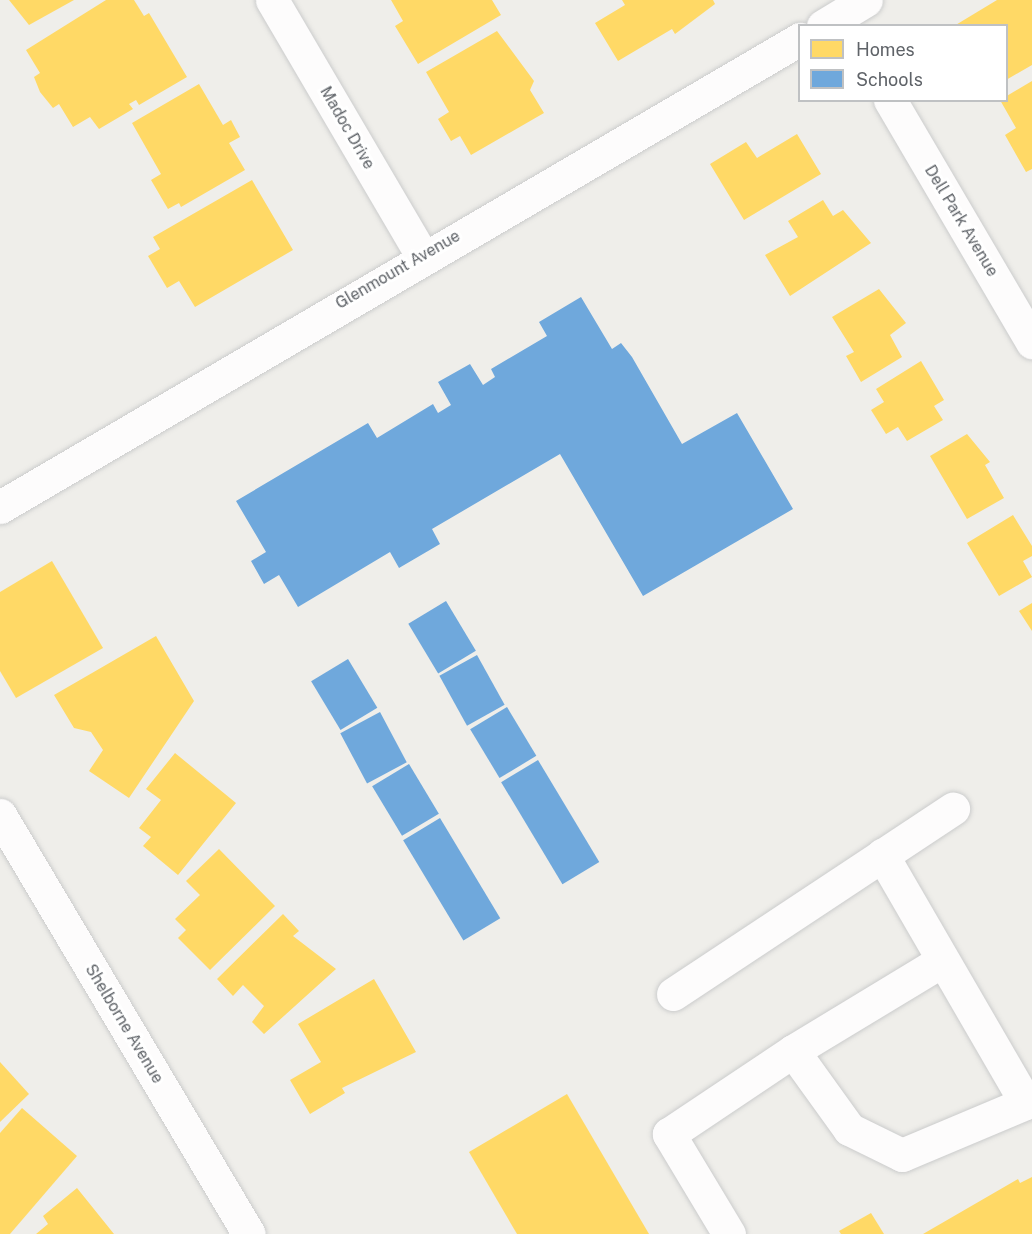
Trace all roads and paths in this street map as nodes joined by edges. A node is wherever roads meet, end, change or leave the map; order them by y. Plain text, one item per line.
1 (272, 0) edge
2 (798, 40) edge
3 (891, 102) edge
4 (422, 256) junction
5 (1032, 342) edge
6 (0, 507) edge
7 (953, 809) dead end
8 (0, 815) edge
9 (882, 855) junction
10 (943, 960) junction
11 (673, 994) dead end
12 (793, 1051) junction
13 (249, 1234) edge
14 (729, 1234) edge

1 - 4 street, Madoc Drive
2 - 4 street, Glenmount Avenue
3 - 5 street, Dell Park Avenue
4 - 6 street, Glenmount Avenue
7 - 9 street
8 - 13 street, Shelborne Avenue
9 - 10 street
9 - 11 street
10 - 12 street
10 - 12 street
12 - 14 street

